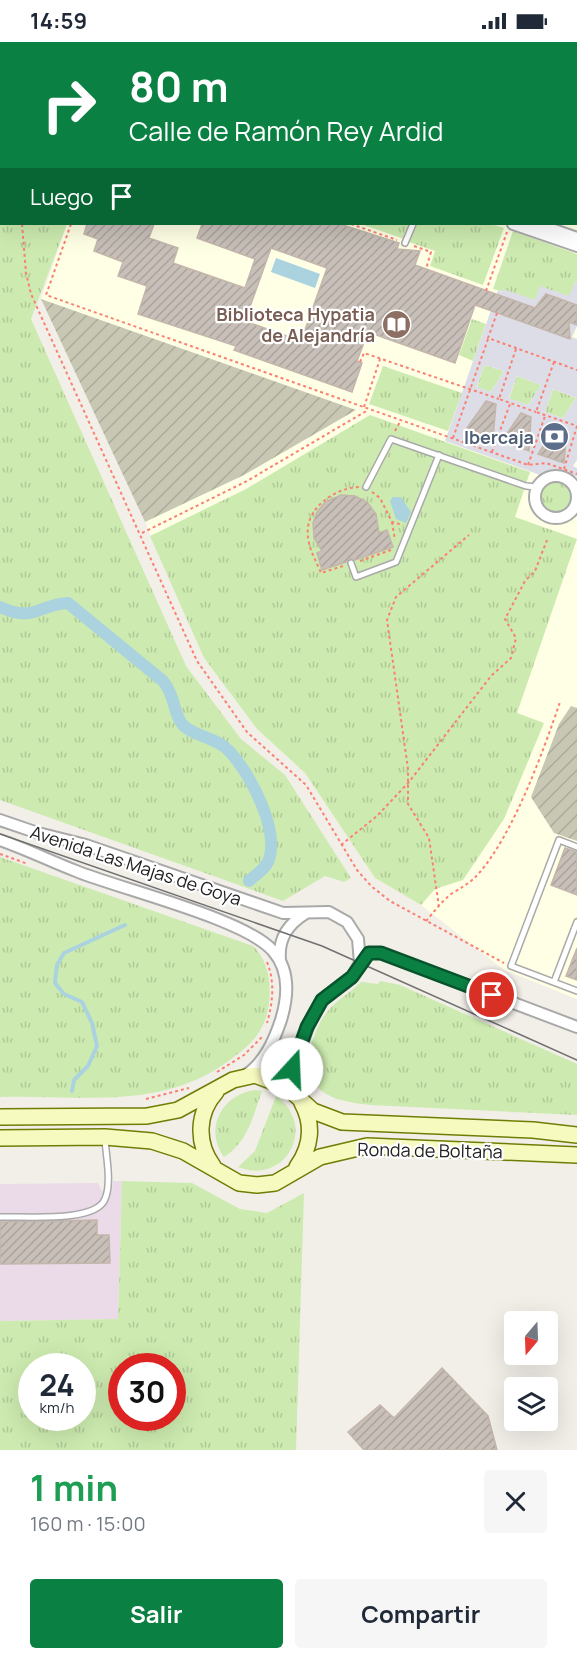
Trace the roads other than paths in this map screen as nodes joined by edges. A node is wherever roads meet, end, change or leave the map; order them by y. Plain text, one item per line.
1 (413, 225) edge
2 (540, 225) edge
3 (511, 226) edge
4 (577, 238) edge
5 (405, 243) road end
6 (577, 246) edge
7 (439, 455) junction
8 (366, 487) road end
9 (536, 487) junction
10 (577, 495) edge
11 (351, 563) road end
12 (0, 820) edge
13 (0, 840) edge
14 (577, 847) edge
15 (306, 913) junction
16 (577, 922) edge
17 (275, 960) junction
18 (360, 963) junction
19 (554, 982) junction
20 (577, 991) edge
21 (577, 1027) edge
22 (241, 1077) junction
23 (214, 1083) junction
24 (298, 1097) junction
25 (0, 1117) edge
26 (577, 1135) edge
27 (105, 1137) junction
28 (0, 1138) edge
29 (577, 1155) edge
30 (222, 1174) junction
31 (290, 1174) junction
32 (0, 1217) edge

1 - 5 lane
2 - 4 street
3 - 6 street
7 - 8 lane
7 - 9 lane
7 - 11 lane
9 - 10 street
9 - 10 street
12 - 15 street, Avenida Las Majas de Goya
13 - 17 street, Avenida Las Majas de Goya
14 - 19 lane
15 - 17 street
15 - 18 street, Avenida Las Majas de Goya
16 - 19 lane
17 - 22 street
18 - 21 street
18 - 24 street
19 - 20 lane
22 - 23 main road
22 - 24 main road, Ronda de Boltaña
23 - 25 main road
23 - 30 main road
24 - 26 main road, Ronda de Boltaña
24 - 31 main road
27 - 28 main road, Ronda de Boltaña
27 - 30 main road, Ronda de Boltaña
27 - 32 lane
29 - 31 main road, Ronda de Boltaña
30 - 31 main road, Ronda de Boltaña

